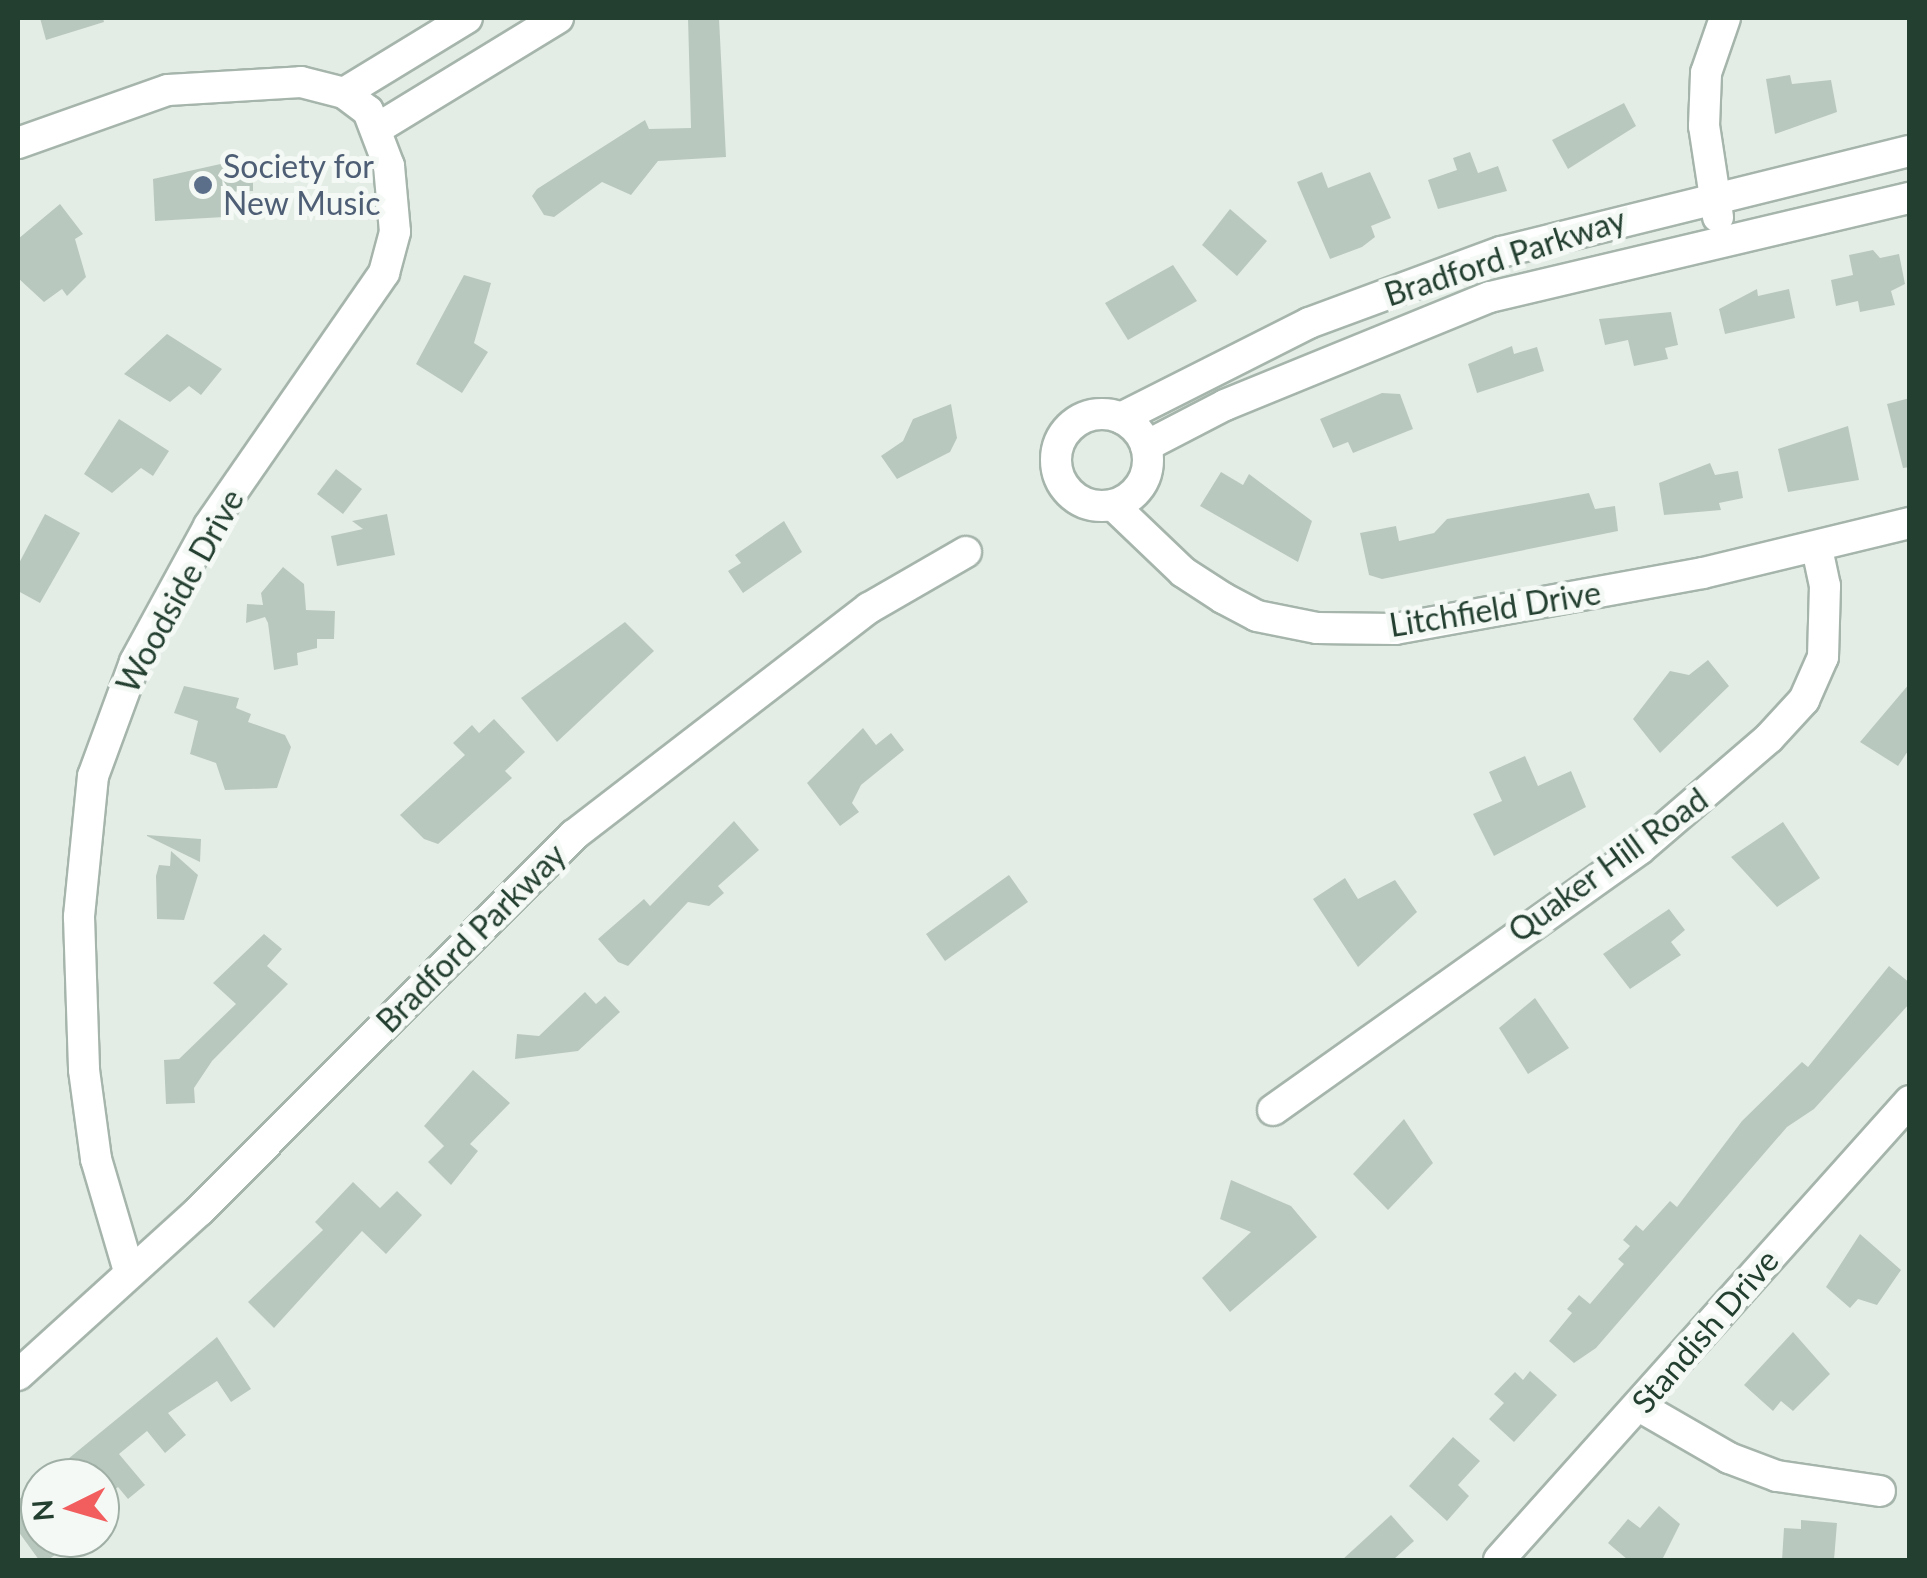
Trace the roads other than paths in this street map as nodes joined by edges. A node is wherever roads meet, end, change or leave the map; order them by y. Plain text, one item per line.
1 (467, 18) edge
2 (558, 18) edge
3 (1725, 18) edge
4 (344, 92) junction
5 (378, 128) junction
6 (18, 143) edge
7 (1910, 151) edge
8 (1910, 198) edge
9 (1714, 199) junction
10 (1722, 239) junction
11 (1121, 418) junction
12 (1146, 446) junction
13 (1113, 504) junction
14 (1910, 523) edge
15 (1816, 547) junction
16 (966, 552) dead end
17 (1910, 1101) edge
18 (1273, 1110) dead end
19 (129, 1271) junction
20 (18, 1375) edge
21 (1639, 1406) junction
22 (1880, 1492) dead end
23 (1499, 1560) edge

1 - 4 street
2 - 5 street
3 - 9 street
4 - 5 street
4 - 6 street
5 - 19 street, Woodside Drive
7 - 9 street, Bradford Parkway
8 - 10 street, Bradford Parkway
9 - 10 street
9 - 11 street, Bradford Parkway
10 - 12 street, Bradford Parkway
11 - 12 street
11 - 13 street, Bradford Parkway
12 - 13 street
13 - 15 street, Litchfield Drive
14 - 15 street, Litchfield Drive
15 - 18 street, Quaker Hill Road
16 - 19 street, Bradford Parkway
17 - 21 street, Standish Drive
19 - 20 street, Bradford Parkway
21 - 22 street
21 - 23 street, Standish Drive

